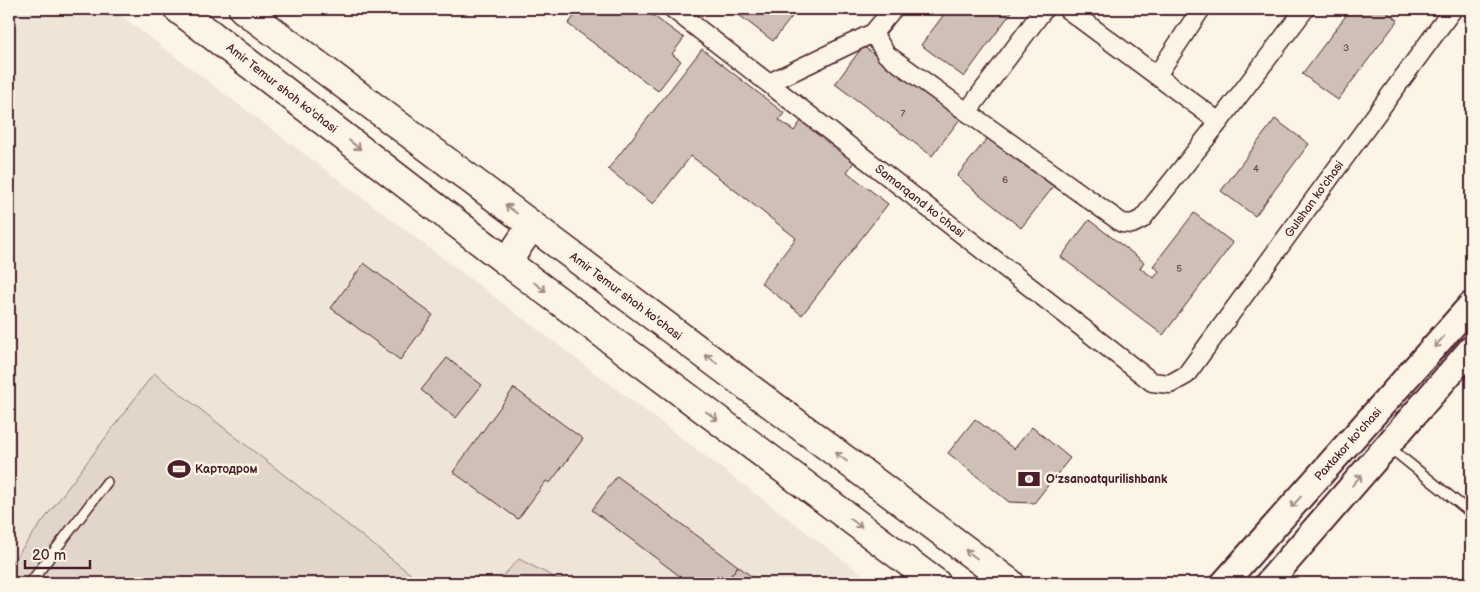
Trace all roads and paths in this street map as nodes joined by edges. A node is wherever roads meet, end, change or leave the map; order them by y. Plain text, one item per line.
1 (178, 9) edge
2 (243, 9) edge
3 (673, 9) edge
4 (893, 9) edge
5 (1044, 9) edge
6 (1067, 9) edge
7 (1201, 9) edge
8 (1305, 9) edge
9 (1453, 9) edge
10 (873, 34) junction
11 (1157, 75) junction
12 (769, 83) junction
13 (967, 112) junction
14 (1219, 122) junction
15 (532, 225) junction
16 (507, 262) junction
17 (1471, 305) edge
18 (1471, 349) edge
19 (1170, 384) joint
20 (1386, 445) junction
21 (106, 482) dead end
22 (1471, 513) edge
23 (30, 583) edge
24 (936, 583) edge
25 (1010, 583) edge
26 (1224, 583) edge
27 (1268, 583) edge

1 -> 16 highway, Amir Temur shoh ko'chasi
15 -> 2 highway, Amir Temur shoh ko'chasi
3 - 12 street, Samarqand ko‘chasi
4 - 10 street
5 - 13 street
6 - 11 street
7 - 11 street
8 - 14 street
9 - 19 street, Gulshan ko'chasi
10 - 12 street
10 - 13 street
11 - 14 street
12 - 19 street, Samarqand ko‘chasi
13 - 14 street
15 - 16 highway
25 -> 15 highway, Amir Temur shoh ko'chasi
16 -> 24 highway, Amir Temur shoh ko'chasi
17 -> 26 main road, Paxtakor ko'chasi
18 - 20 main road
20 - 22 lane
27 -> 20 main road
21 - 23 lane

